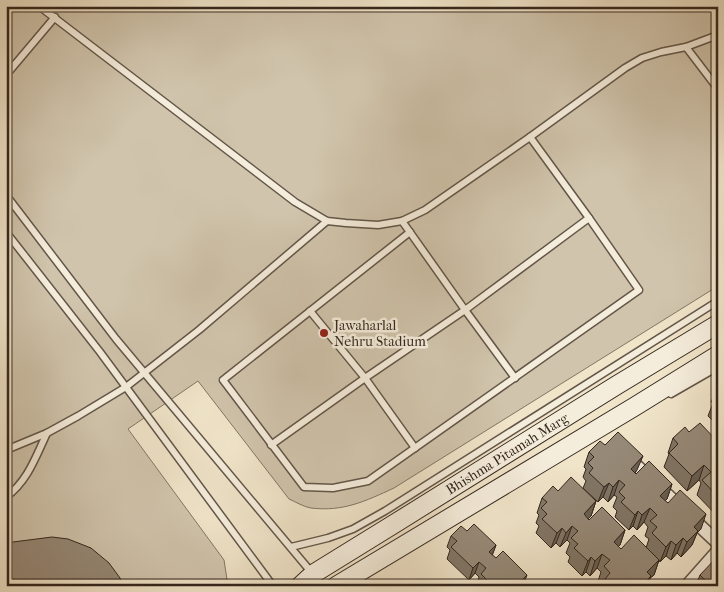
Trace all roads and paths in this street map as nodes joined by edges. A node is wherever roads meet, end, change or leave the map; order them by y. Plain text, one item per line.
1 (40, 6) edge
2 (55, 17) junction
3 (718, 35) edge
4 (686, 47) junction
5 (6, 75) edge
6 (717, 88) edge
7 (530, 137) junction
8 (6, 195) edge
9 (589, 218) junction
10 (327, 221) junction
11 (402, 221) junction
12 (6, 232) edge
13 (410, 232) junction
14 (718, 301) edge
15 (465, 310) junction
16 (310, 311) junction
17 (718, 324) edge
18 (718, 355) edge
19 (718, 368) edge
20 (145, 373) junction
21 (365, 378) junction
22 (515, 378) junction
23 (126, 387) junction
24 (663, 399) dead end
25 (47, 433) junction
26 (271, 445) junction
27 (617, 447) edge
28 (415, 448) junction
29 (6, 450) edge
30 (6, 497) edge
31 (390, 518) junction
32 (718, 543) edge
33 (291, 547) junction
34 (718, 551) edge
35 (313, 574) junction
36 (272, 586) edge
37 (300, 586) edge
38 (336, 586) edge
39 (687, 586) edge

1 - 2 lane
2 - 5 lane
2 - 10 lane
3 - 4 lane
4 - 6 lane
4 - 7 lane
7 - 9 lane
7 - 11 lane
8 - 20 lane
9 - 15 lane
9 - 22 lane
10 - 11 lane
10 - 20 lane
11 - 13 lane
12 - 23 lane
13 - 15 lane
13 - 16 lane
14 - 31 lane
15 - 21 lane
15 - 22 lane
16 - 21 lane
16 - 26 lane
17 - 31 main road, Bhishma Pitamah Marg
18 - 38 main road, Bhishma Pitamah Marg
19 - 24 lane
20 - 23 lane
20 - 33 lane
21 - 26 lane
21 - 28 lane
22 - 28 lane
23 - 25 lane
23 - 36 lane
25 - 29 lane
25 - 30 lane
26 - 28 lane
27 - 32 street
31 - 33 lane
31 - 35 main road, Bhishma Pitamah Marg
33 - 35 lane
34 - 39 street
35 - 37 main road, Bhishma Pitamah Marg

